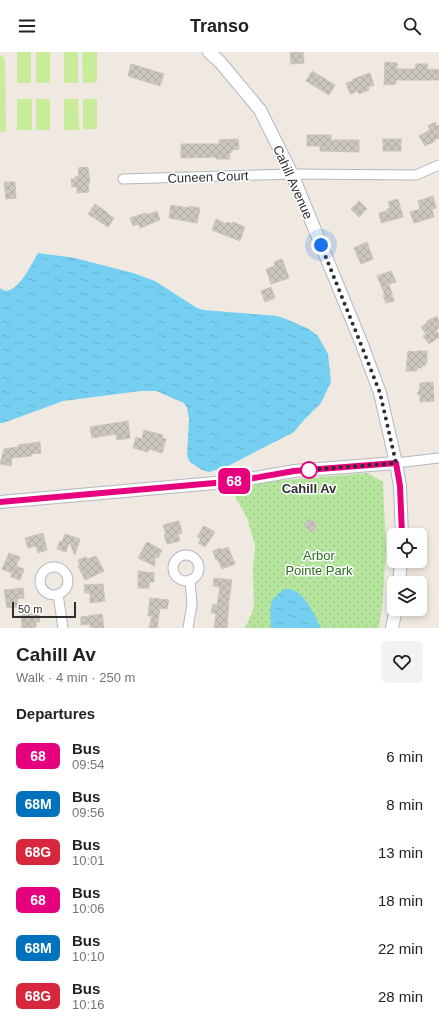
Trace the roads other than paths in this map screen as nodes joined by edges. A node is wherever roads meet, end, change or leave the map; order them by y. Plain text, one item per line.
1 (209, 52) edge
2 (439, 165) edge
3 (292, 174) junction
4 (123, 179) dead end
5 (439, 458) edge
6 (396, 463) junction
7 (0, 502) edge
8 (402, 528) edge
9 (190, 580) dead end
10 (58, 594) dead end
11 (395, 616) edge
12 (63, 628) edge
13 (188, 628) edge
14 (392, 628) edge

1 - 3 street, Cahill Avenue
2 - 3 street, Cuneen Court
3 - 4 street, Cuneen Court
3 - 6 street, Cahill Avenue
5 - 6 street
6 - 7 street
6 - 8 street, Cahill Avenue
9 - 13 street
10 - 12 street
11 - 14 street

